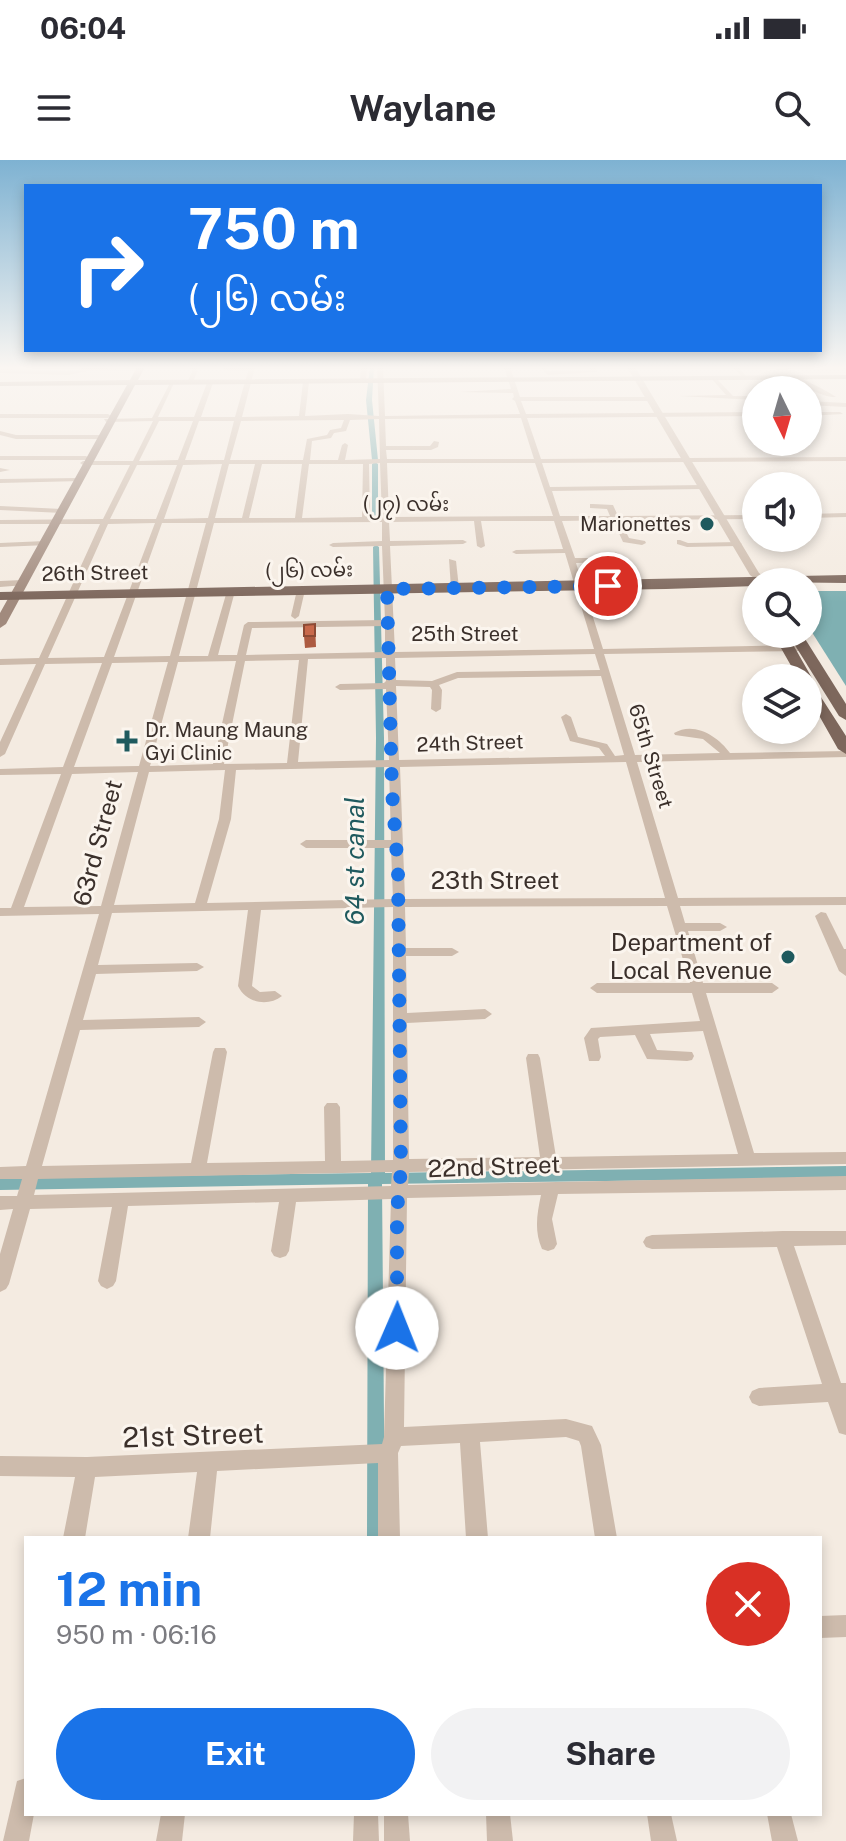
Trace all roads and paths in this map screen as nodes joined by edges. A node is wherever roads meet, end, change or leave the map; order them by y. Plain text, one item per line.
1 (95, 445) edge
2 (143, 445) edge
3 (187, 445) edge
4 (231, 445) edge
5 (308, 445) edge
6 (345, 445) dead end
7 (436, 445) edge
8 (531, 445) edge
9 (678, 445) edge
10 (382, 448) joint
11 (475, 456) dead end
12 (0, 458) edge
13 (15, 458) junction
14 (536, 459) junction
15 (846, 459) edge
16 (86, 461) junction
17 (688, 461) junction
18 (135, 463) junction
19 (180, 463) junction
20 (227, 463) junction
21 (259, 463) junction
22 (305, 463) junction
23 (341, 463) junction
24 (375, 463) junction
25 (63, 466) dead end
26 (3, 470) edge
27 (38, 480) junction
28 (76, 480) junction
29 (2, 481) edge
30 (703, 487) junction
31 (547, 489) junction
32 (593, 506) dead end
33 (0, 508) edge
34 (846, 515) edge
35 (822, 516) edge
36 (56, 517) junction
37 (723, 517) junction
38 (742, 517) edge
39 (616, 518) junction
40 (477, 519) junction
41 (558, 519) junction
42 (298, 520) junction
43 (376, 520) junction
44 (159, 521) junction
45 (212, 521) junction
46 (245, 521) junction
47 (0, 522) edge
48 (105, 522) junction
49 (463, 542) dead end
50 (680, 542) dead end
51 (41, 543) junction
52 (642, 543) dead end
53 (380, 544) junction
54 (528, 544) dead end
55 (738, 544) junction
56 (0, 545) edge
57 (333, 545) dead end
58 (481, 546) dead end
59 (516, 552) dead end
60 (568, 552) junction
61 (615, 554) dead end
62 (452, 561) dead end
63 (750, 568) edge
64 (822, 582) edge
65 (846, 582) edge
66 (742, 583) edge
67 (0, 584) edge
68 (822, 584) edge
69 (580, 587) junction
70 (455, 588) junction
71 (380, 589) junction
72 (12, 590) edge
73 (301, 590) junction
74 (231, 591) junction
75 (133, 592) junction
76 (192, 592) junction
77 (73, 594) junction
78 (0, 611) edge
79 (295, 616) dead end
80 (381, 623) junction
81 (0, 624) edge
82 (787, 648) joint
83 (803, 648) edge
84 (597, 652) junction
85 (381, 653) junction
86 (304, 655) junction
87 (213, 656) junction
88 (241, 656) junction
89 (174, 657) junction
90 (109, 659) junction
91 (42, 660) junction
92 (0, 662) edge
93 (797, 664) edge
94 (604, 673) junction
95 (433, 684) junction
96 (384, 686) junction
97 (340, 687) dead end
98 (436, 709) dead end
99 (822, 709) edge
100 (846, 716) edge
101 (566, 717) dead end
102 (679, 733) dead end
103 (846, 752) edge
104 (0, 754) edge
105 (629, 756) junction
106 (727, 756) junction
107 (611, 757) junction
108 (385, 763) junction
109 (292, 766) junction
110 (224, 768) junction
111 (143, 769) junction
112 (69, 771) junction
113 (0, 772) edge
114 (306, 844) dead end
115 (386, 844) junction
116 (846, 901) edge
117 (671, 902) junction
118 (387, 903) junction
119 (255, 906) junction
120 (200, 907) junction
121 (106, 909) junction
122 (16, 911) junction
123 (0, 912) edge
124 (821, 916) dead end
125 (679, 927) junction
126 (720, 927) dead end
127 (398, 952) junction
128 (452, 952) dead end
129 (843, 954) edge
130 (197, 967) dead end
131 (90, 970) junction
132 (846, 971) edge
133 (597, 988) dead end
134 (695, 988) junction
135 (772, 988) dead end
136 (275, 996) dead end
137 (485, 1014) dead end
138 (400, 1018) junction
139 (199, 1022) dead end
140 (74, 1025) junction
141 (707, 1026) junction
142 (640, 1029) junction
143 (220, 1052) dead end
144 (687, 1056) dead end
145 (594, 1057) dead end
146 (533, 1058) dead end
147 (332, 1107) dead end
148 (846, 1158) edge
149 (748, 1159) junction
150 (549, 1162) junction
151 (333, 1166) junction
152 (198, 1168) junction
153 (0, 1173) edge
154 (393, 1181) junction
155 (846, 1183) edge
156 (27, 1187) junction
157 (551, 1188) junction
158 (288, 1197) junction
159 (121, 1201) junction
160 (0, 1203) edge
161 (783, 1238) junction
162 (846, 1238) edge
163 (652, 1242) dead end
164 (548, 1244) dead end
165 (280, 1251) dead end
166 (107, 1281) dead end
167 (0, 1284) edge
168 (841, 1392) edge
169 (759, 1397) dead end
170 (846, 1426) edge
171 (469, 1433) junction
172 (381, 1450) junction
173 (208, 1463) junction
174 (0, 1466) edge
175 (87, 1467) junction
176 (74, 1536) edge
177 (199, 1536) edge
178 (389, 1536) edge
179 (477, 1536) edge
180 (606, 1536) edge
181 (846, 1626) edge
182 (822, 1627) edge
183 (24, 1800) edge
184 (173, 1816) edge
185 (366, 1816) edge
186 (396, 1816) edge
187 (498, 1816) edge
188 (659, 1816) edge
189 (779, 1816) edge
190 (16, 1841) edge
191 (169, 1841) edge
192 (366, 1841) edge
193 (397, 1841) edge
194 (500, 1841) edge
195 (664, 1841) edge
196 (785, 1841) edge

1 - 16 main road
2 - 18 street
3 - 19 street
4 - 20 street, 63rd Street
5 - 22 street
6 - 23 street
7 - 10 street
8 - 14 street, 65th Street
9 - 17 street
10 - 24 street
11 - 14 street
12 - 13 street
13 - 16 street
13 - 26 street
14 - 17 street
14 - 24 street
14 - 31 street, 65th Street
15 - 17 street
16 - 18 street
16 - 28 main road
17 - 30 street
18 - 19 street
18 - 48 street
19 - 20 street
19 - 44 street
20 - 21 street
20 - 45 street, 63rd Street
21 - 22 street
21 - 46 street
22 - 23 street
22 - 42 street
23 - 24 street
24 - 43 street
24 - 43 street
25 - 27 street
26 - 29 street
27 - 28 street
27 - 29 street
28 - 36 main road
30 - 31 street
30 - 37 street
31 - 41 street, 65th Street
32 - 39 street
33 - 36 street
34 - 35 street
36 - 47 street
36 - 48 street, (၂၇) လမ်း
36 - 51 main road
37 - 38 street, (၂၇) လမ်း
37 - 39 street, (၂၇) လမ်း
37 - 55 street
39 - 41 street, (၂၇) လမ်း
39 - 52 street
40 - 41 street, (၂၇) လမ်း
40 - 43 street, (၂၇) လမ်း
40 - 58 street
41 - 60 street, 65th Street
42 - 43 street, (၂၇) လမ်း
42 - 46 street, (၂၇) လမ်း
43 - 53 street
44 - 45 street, (၂၇) လမ်း
44 - 48 street, (၂၇) လမ်း
44 - 75 street
45 - 46 street, (၂၇) လမ်း
45 - 76 street, 63rd Street
48 - 77 street
49 - 53 street
50 - 55 street
51 - 56 street
51 - 72 main road
53 - 57 street
53 - 71 street
54 - 60 street
55 - 63 street
59 - 60 street
60 - 61 street
60 - 69 street, 65th Street
62 - 70 street
64 - 65 main road, (၂၆) လမ်း
65 - 68 main road, (၂၆) လမ်း
66 - 69 main road, (၂၆) လမ်း
67 - 72 street
69 - 70 main road, (၂၆) လမ်း
69 - 84 street, 65th Street
70 - 71 main road, (၂၆) လမ်း
71 - 73 main road, (၂၆) လမ်း
71 - 80 street
72 - 77 main road, 26th Street
72 - 78 main road
72 - 81 main road
73 - 74 main road, (၂၆) လမ်း
73 - 79 street
74 - 76 main road, (၂၆) လမ်း
74 - 87 street
75 - 76 main road, 26th Street
75 - 77 main road, 26th Street
75 - 90 street
76 - 89 street, 63rd Street
77 - 91 street
80 - 85 street
80 - 88 street
82 - 84 street, 25th Street
82 - 93 main road
83 - 100 main road
84 - 85 street, 25th Street
84 - 94 street, 65th Street
85 - 86 street, 25th Street
85 - 96 street
86 - 88 street, 25th Street
86 - 109 street
87 - 88 street, 25th Street
87 - 89 street, 25th Street
88 - 110 street
89 - 90 street, 25th Street
89 - 111 street, 63rd Street
90 - 91 street, 25th Street
90 - 112 street
91 - 92 street, 25th Street
91 - 104 street
94 - 95 street
94 - 105 street, 65th Street
95 - 96 street
95 - 98 street
96 - 97 street
96 - 108 street
99 - 103 main road
101 - 107 street
102 - 106 street
103 - 106 street, 24th Street
105 - 106 street, 24th Street
105 - 107 street, 24th Street
105 - 117 street, 65th Street
107 - 108 street, 24th Street
108 - 109 street, 24th Street
108 - 115 street
109 - 110 street, 24th Street
110 - 111 street, 24th Street
110 - 120 street
111 - 112 street, 24th Street
111 - 121 street, 63rd Street
112 - 113 street, 24th Street
112 - 122 street
114 - 115 street
115 - 118 street
116 - 117 street, 23th Street
117 - 118 street, 23th Street
117 - 125 street, 65th Street
118 - 119 street, 23th Street
118 - 127 street
119 - 120 street, 23th Street
119 - 136 street
120 - 121 street, 23th Street
121 - 122 street, 23th Street
121 - 131 street, 63rd Street
122 - 123 street, 23th Street
124 - 129 street
125 - 126 street
125 - 134 street, 65th Street
127 - 128 street
127 - 138 street
129 - 132 street
130 - 131 street
131 - 140 street, 63rd Street
133 - 134 street
134 - 135 street
134 - 141 street, 65th Street
137 - 138 street
138 - 154 street
139 - 140 street
140 - 156 street, 63rd Street
141 - 142 street
141 - 149 street, 65th Street
142 - 144 street
142 - 145 street
143 - 152 street
146 - 150 street
147 - 151 street
148 - 149 street, 22nd Street
149 - 150 street, 22nd Street
150 - 154 street, 22nd Street
151 - 152 street, 22nd Street
151 - 154 street, 22nd Street
152 - 156 street, 22nd Street
153 - 156 street, 22nd Street
154 - 157 street, 22nd Street
154 - 158 street, 22nd Street
154 - 172 street
155 - 157 street, 22nd Street
156 - 159 street, 22nd Street
156 - 160 street, 22nd Street
156 - 167 street, 63rd Street
157 - 164 street
158 - 159 street, 22nd Street
158 - 165 street
159 - 166 street
161 - 162 street
161 - 163 street
161 - 168 street
168 - 169 street
168 - 170 street
171 - 172 street, 21st Street
171 - 179 street
171 - 180 street, 21st Street
172 - 173 street, 21st Street
172 - 178 street
173 - 175 street, 21st Street
173 - 177 street
174 - 175 street, 21st Street
175 - 176 street
181 - 182 street
183 - 190 street
184 - 191 street
185 - 192 street
186 - 193 street
187 - 194 street
188 - 195 street
189 - 196 street

